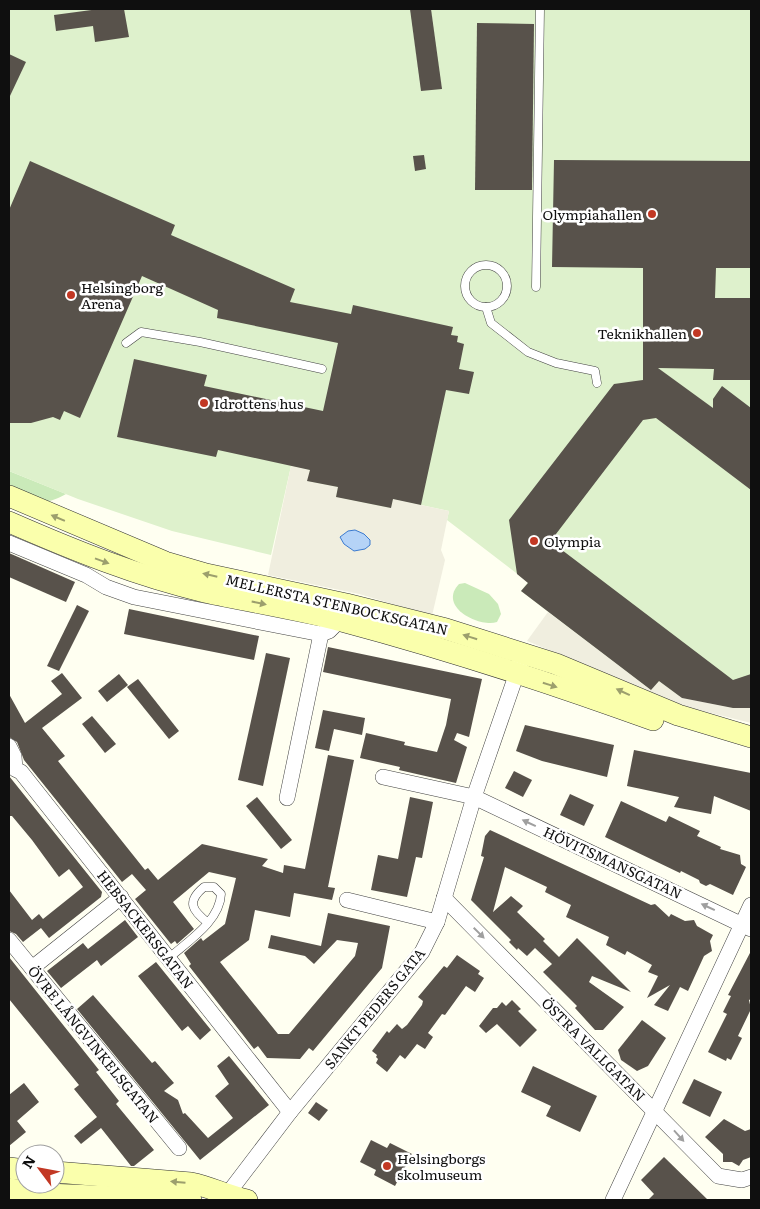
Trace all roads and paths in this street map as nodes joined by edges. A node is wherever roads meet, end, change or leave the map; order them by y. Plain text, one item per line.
1 (540, 9) edge
2 (536, 287) dead end
3 (486, 308) junction
4 (126, 343) dead end
5 (322, 369) dead end
6 (597, 384) dead end
7 (9, 496) edge
8 (9, 522) edge
9 (9, 543) edge
10 (340, 621) junction
11 (321, 634) junction
12 (524, 653) junction
13 (516, 674) junction
14 (751, 737) edge
15 (9, 746) edge
16 (751, 749) edge
17 (12, 770) edge
18 (383, 777) dead end
19 (474, 797) junction
20 (287, 798) dead end
21 (121, 897) junction
22 (444, 898) junction
23 (347, 900) dead end
24 (751, 905) edge
25 (436, 922) junction
26 (208, 923) junction
27 (747, 926) edge
28 (9, 940) edge
29 (169, 958) junction
30 (32, 968) junction
31 (655, 1110) junction
32 (290, 1112) junction
33 (180, 1148) dead end
34 (65, 1173) edge
35 (91, 1174) junction
36 (751, 1177) edge
37 (9, 1189) edge
38 (85, 1198) edge
39 (224, 1198) edge
40 (191, 1200) edge
41 (203, 1200) edge
42 (247, 1200) edge
43 (613, 1200) edge

1 - 2 lane
3 - 3 lane
3 - 6 lane
4 - 5 lane
12 -> 7 main road, MELLERSTA STENBOCKSGATAN
8 -> 10 main road, MELLERSTA STENBOCKSGATAN
9 - 11 street
10 - 11 street
10 - 13 main road, MELLERSTA STENBOCKSGATAN
11 - 20 street
12 - 13 street, SANKT PEDERS GATA
14 -> 12 main road, MELLERSTA STENBOCKSGATAN
13 -> 16 main road, MELLERSTA STENBOCKSGATAN
13 - 19 street, SANKT PEDERS GATA
15 - 17 street, HEBSACKERSGATAN
17 - 21 street, HEBSACKERSGATAN
18 - 19 street, HÖVITSMANSGATAN
19 - 22 street, SANKT PEDERS GATA
27 -> 19 street, HÖVITSMANSGATAN
21 - 29 street, HEBSACKERSGATAN
21 - 30 street
22 - 25 street, SANKT PEDERS GATA
22 -> 31 street, ÖSTRA VALLGATAN
23 - 25 street
24 - 27 street
25 - 32 street, SANKT PEDERS GATA
26 - 26 lane
26 - 29 lane
27 - 31 street
28 - 30 street, ÖVRE LÅNGVINKELSGATAN
29 - 32 street, HEBSACKERSGATAN
30 - 33 street, ÖVRE LÅNGVINKELSGATAN
31 -> 36 street, ÖSTRA VALLGATAN
31 - 43 street
32 - 39 street, SANKT PEDERS GATA
34 - 35 main road
35 - 38 street
39 -> 35 main road
37 - 38 main road
38 - 40 main road
39 - 41 main road
39 - 42 main road

